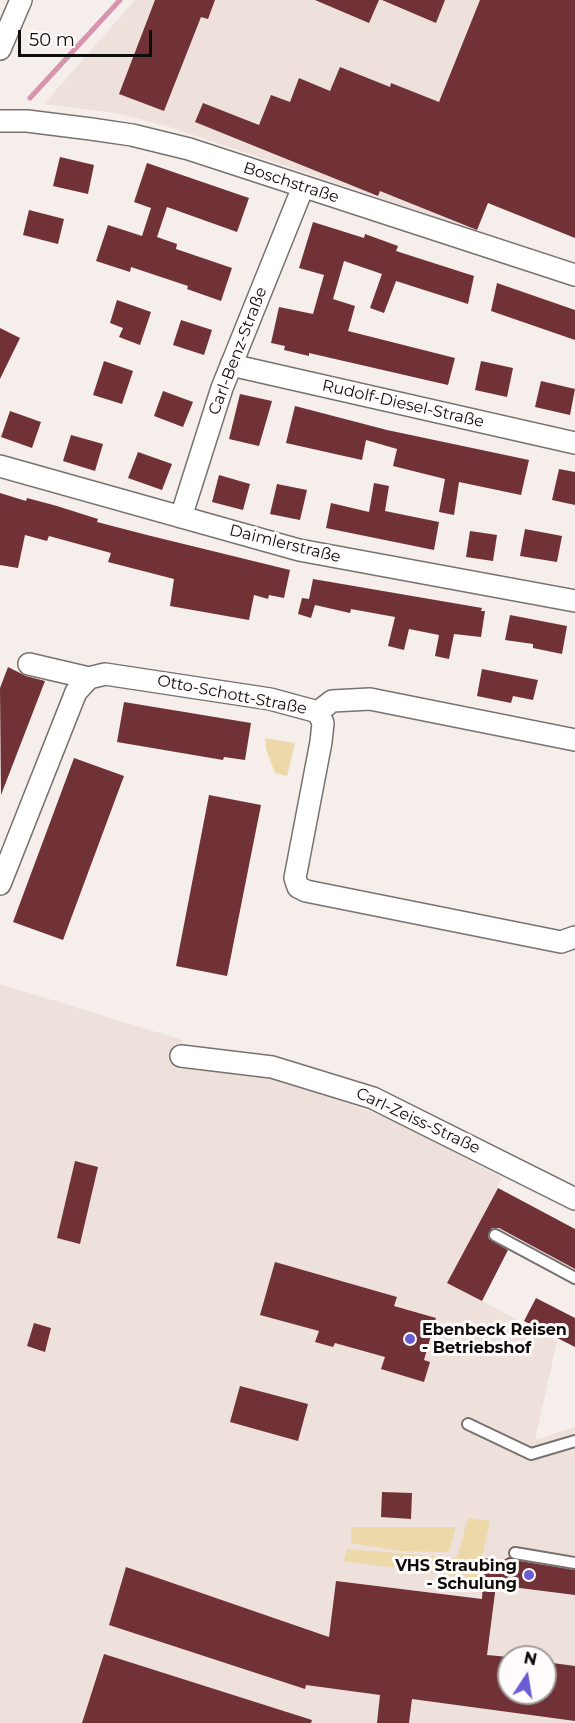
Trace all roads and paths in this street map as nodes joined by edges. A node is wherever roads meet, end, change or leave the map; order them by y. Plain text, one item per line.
1 (21, 0) edge
2 (0, 49) edge
3 (0, 121) edge
4 (303, 187) junction
5 (575, 275) edge
6 (231, 366) junction
7 (575, 443) edge
8 (0, 465) edge
9 (181, 517) junction
10 (575, 601) edge
11 (29, 664) dead end
12 (89, 678) junction
13 (318, 712) junction
14 (575, 740) edge
15 (0, 884) edge
16 (575, 937) edge
17 (181, 1056) dead end
18 (575, 1200) edge
19 (495, 1235) dead end
20 (575, 1278) edge
21 (468, 1424) dead end
22 (575, 1442) edge
23 (515, 1553) dead end
24 (575, 1563) edge

1 - 2 street
3 - 4 street, Boschstraße
4 - 5 street, Boschstraße
4 - 6 street, Carl-Benz-Straße
6 - 7 street, Rudolf-Diesel-Straße
6 - 9 street, Carl-Benz-Straße
8 - 9 street, Daimlerstraße
9 - 10 street, Daimlerstraße
11 - 12 street, Otto-Schott-Straße
12 - 13 street, Otto-Schott-Straße
12 - 15 street
13 - 14 street
13 - 16 street, Otto-Schott-Straße
17 - 18 street, Carl-Zeiss-Straße
19 - 20 lane
21 - 22 lane
23 - 24 lane

